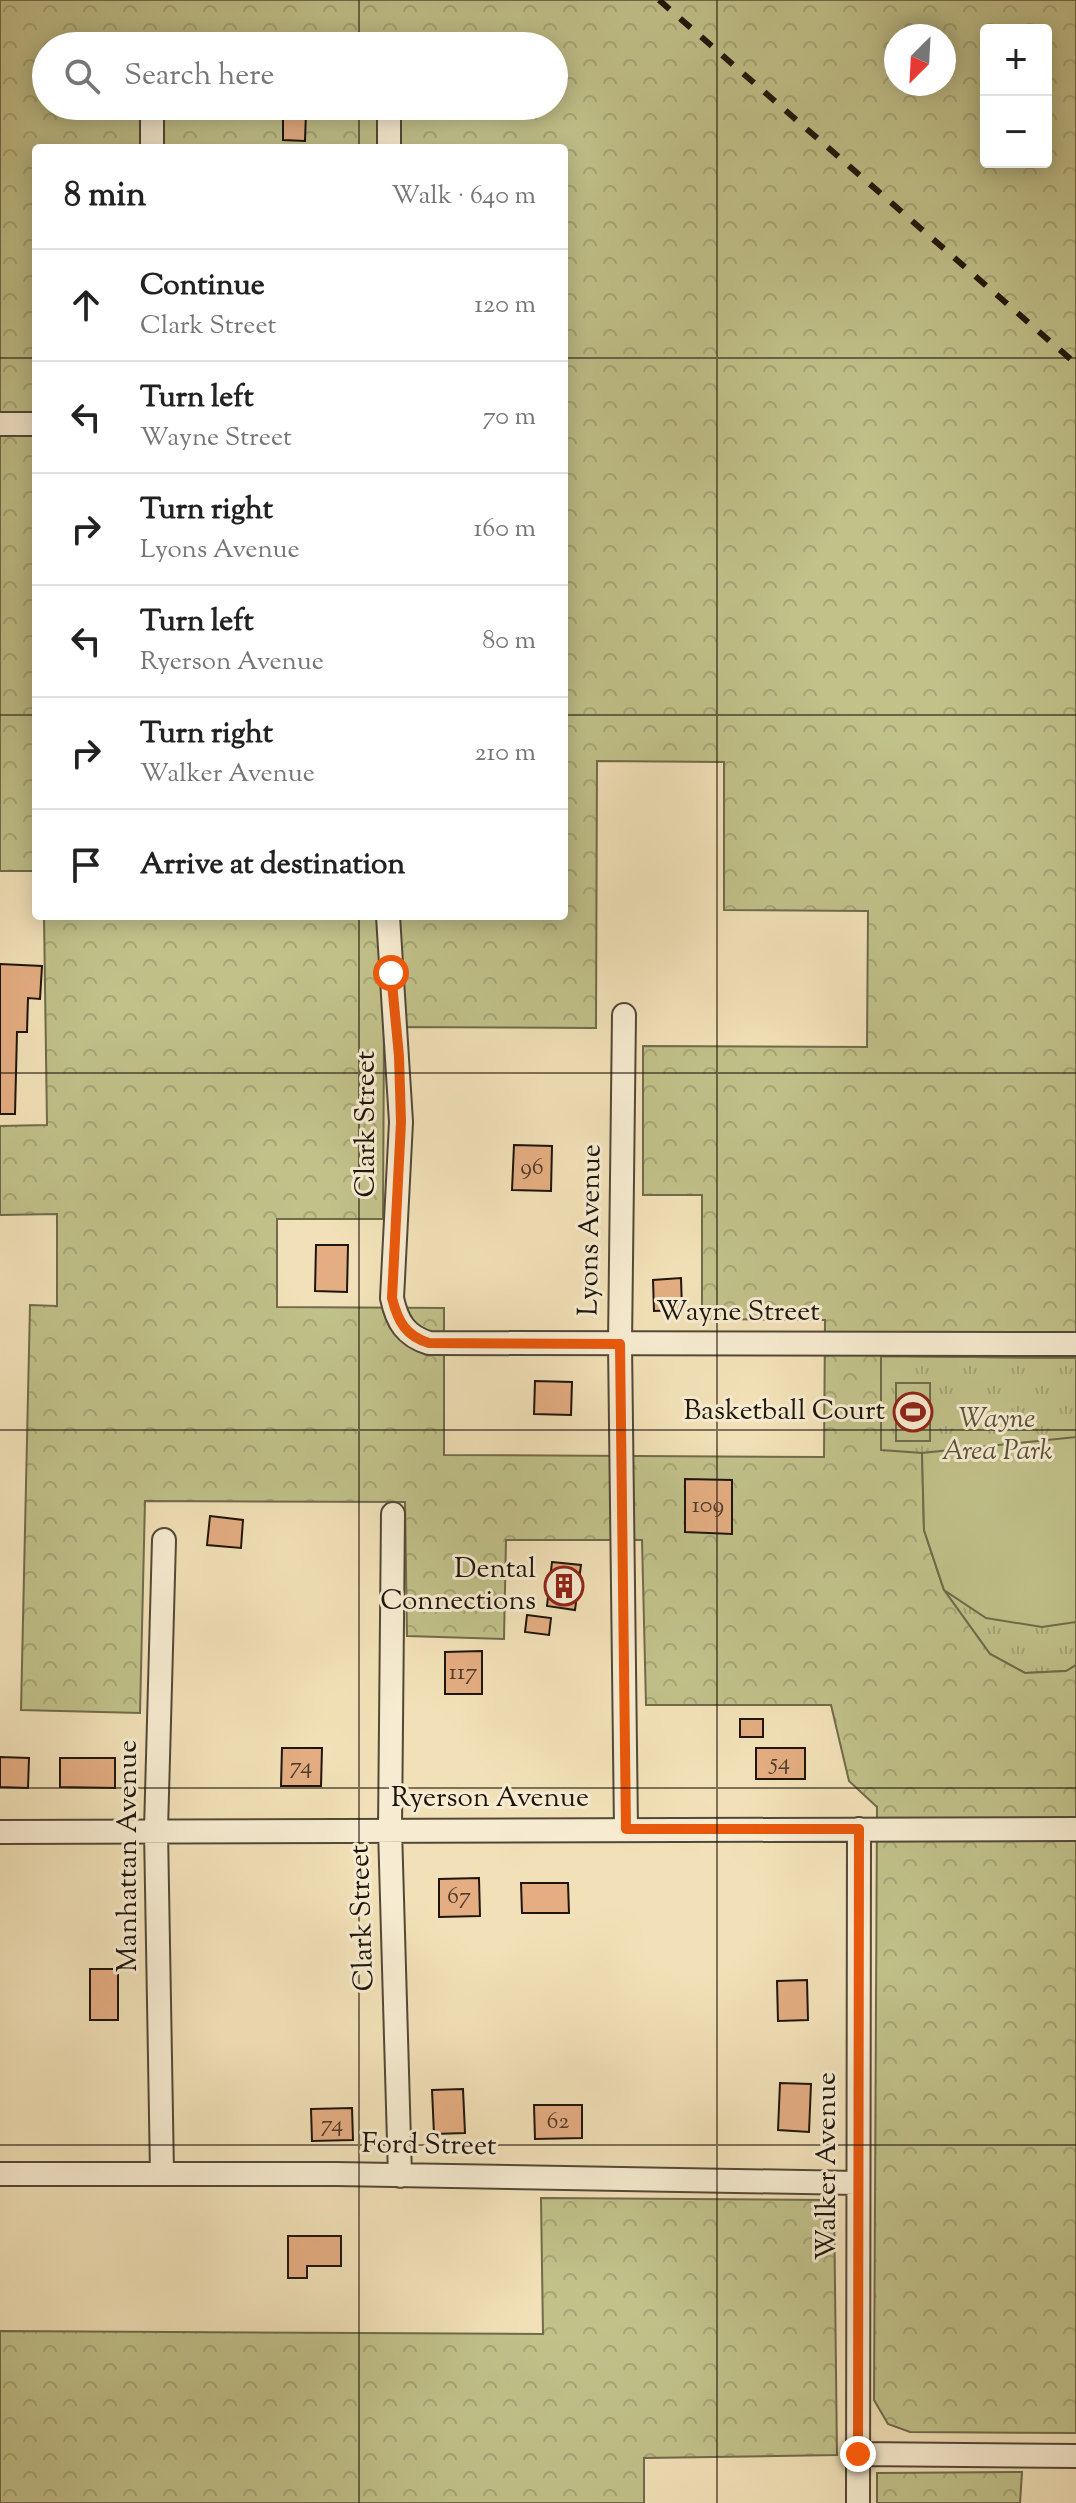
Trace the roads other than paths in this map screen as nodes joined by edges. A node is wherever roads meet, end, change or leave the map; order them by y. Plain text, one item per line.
1 (152, 120) edge
2 (389, 120) edge
3 (152, 144) edge
4 (389, 144) edge
5 (0, 424) edge
6 (32, 424) edge
7 (388, 920) edge
8 (624, 1015) dead end
9 (404, 1329) joint
10 (620, 1344) junction
11 (1076, 1344) edge
12 (393, 1514) dead end
13 (164, 1540) dead end
14 (390, 1829) junction
15 (626, 1829) junction
16 (859, 1829) junction
17 (1076, 1829) edge
18 (156, 1830) junction
19 (0, 1832) edge
20 (162, 2173) junction
21 (0, 2174) edge
22 (400, 2176) junction
23 (857, 2183) junction
24 (858, 2454) junction
25 (1076, 2456) edge
26 (858, 2503) edge

1 - 3 street
2 - 4 street
5 - 6 street
7 - 9 street, Clark Street
8 - 10 street, Lyons Avenue
9 - 10 street, Wayne Street
10 - 11 street, Wayne Street
10 - 15 street, Lyons Avenue
12 - 14 street, Clark Street
13 - 18 street, Manhattan Avenue
14 - 15 street, Ryerson Avenue
14 - 18 street, Ryerson Avenue
14 - 22 street, Clark Street
15 - 16 street, Ryerson Avenue
16 - 17 street, Ryerson Avenue
16 - 23 street, Walker Avenue
18 - 19 street, Ryerson Avenue
18 - 20 street, Manhattan Avenue
20 - 21 street, Ford Street
20 - 22 street, Ford Street
22 - 23 street, Ford Street
23 - 24 street, Walker Avenue
24 - 25 street
24 - 26 street, Walker Avenue

